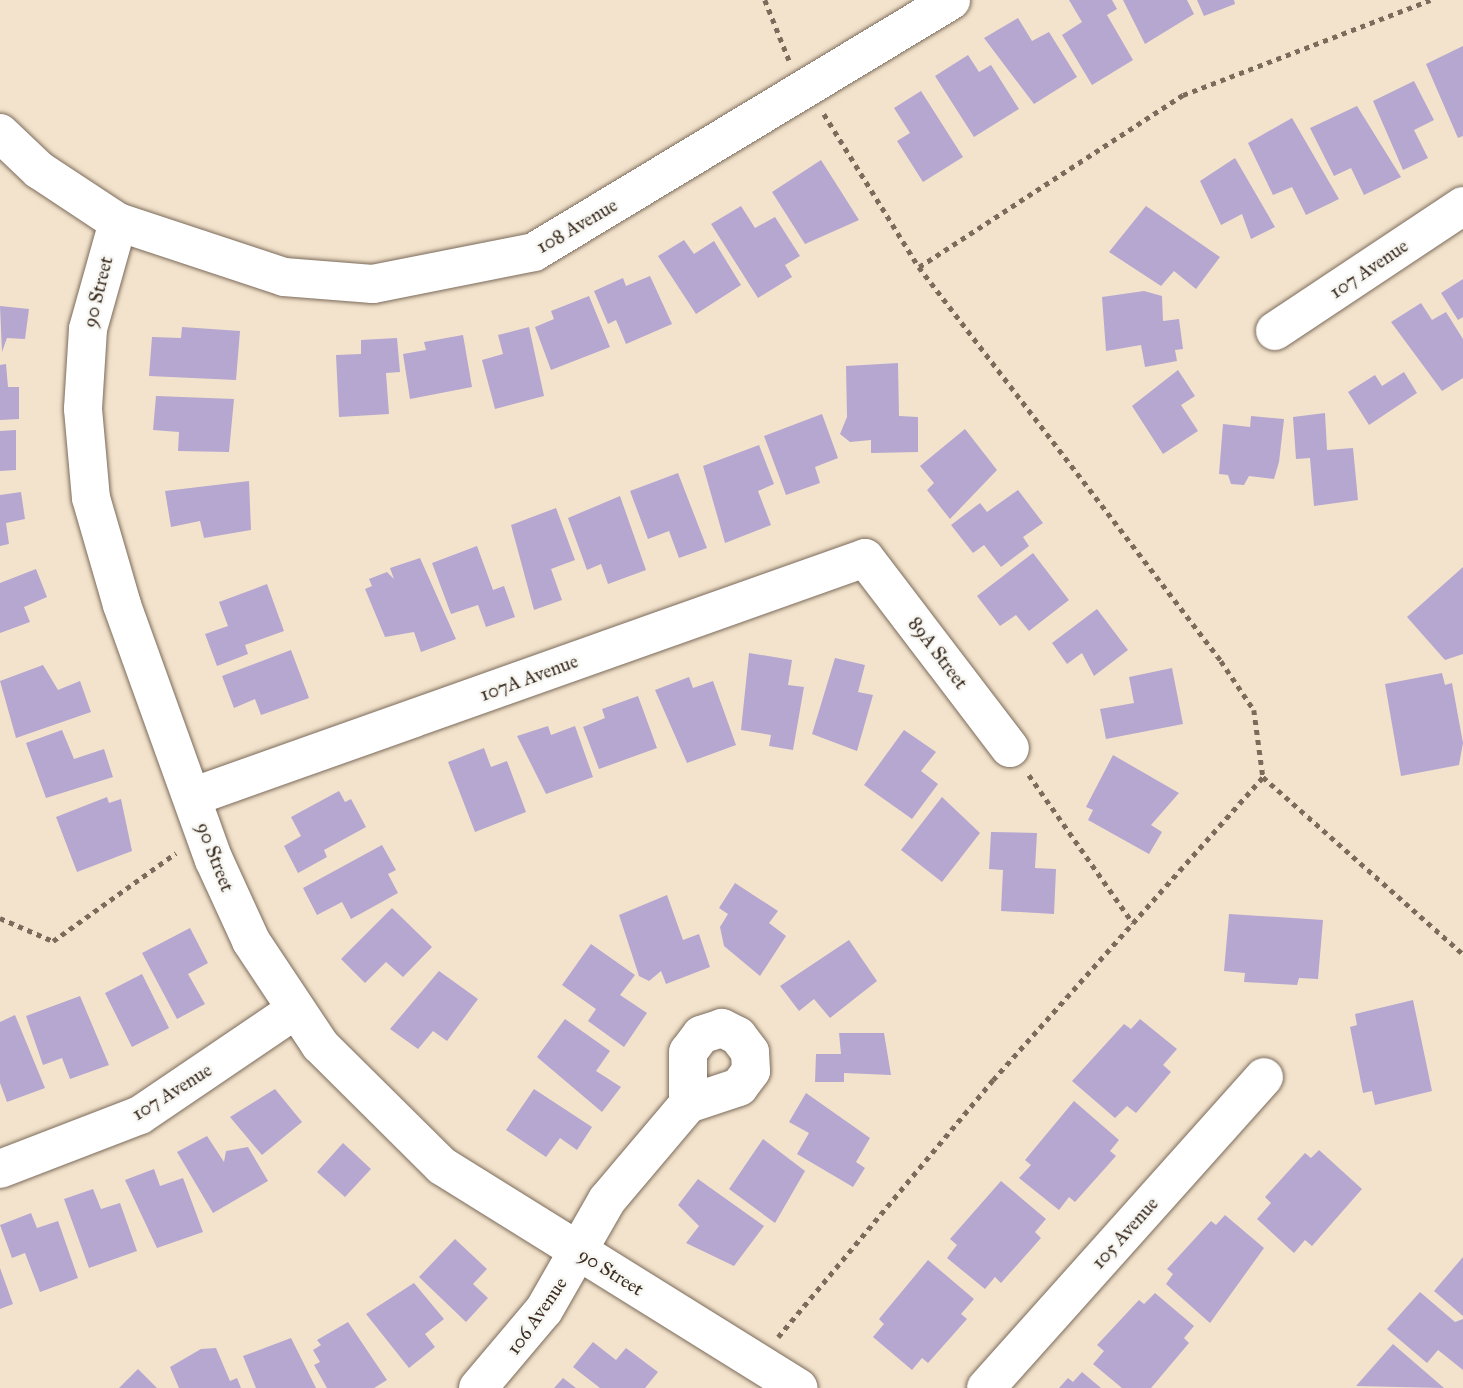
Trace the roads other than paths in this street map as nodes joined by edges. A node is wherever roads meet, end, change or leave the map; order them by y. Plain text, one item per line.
1 (951, 0) edge
2 (0, 133) edge
3 (1463, 206) edge
4 (118, 222) junction
5 (1275, 331) dead end
6 (865, 558) joint
7 (1010, 748) road end
8 (192, 797) junction
9 (295, 1010) junction
10 (1264, 1077) dead end
11 (688, 1104) dead end
12 (0, 1169) edge
13 (580, 1252) junction
14 (478, 1388) edge
15 (799, 1388) edge
16 (986, 1388) edge

1 - 4 street, 108 Avenue
2 - 4 street
3 - 5 street, 107 Avenue
4 - 8 street, 90 Street
6 - 7 street, 89A Street
6 - 8 street, 107A Avenue
8 - 9 street, 90 Street
9 - 12 street, 107 Avenue
9 - 13 street, 90 Street
10 - 16 street, 105 Avenue
11 - 13 street, 106 Avenue
13 - 14 street, 106 Avenue
13 - 15 street, 90 Street

